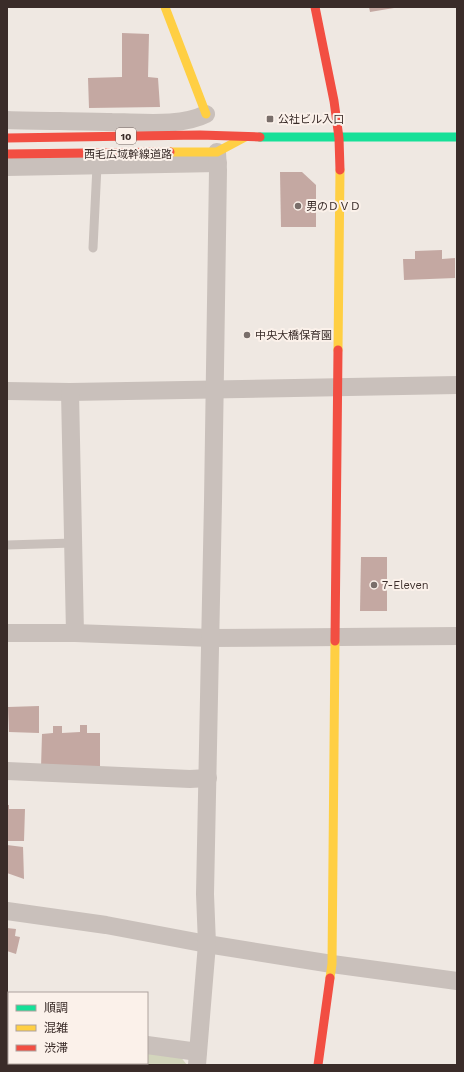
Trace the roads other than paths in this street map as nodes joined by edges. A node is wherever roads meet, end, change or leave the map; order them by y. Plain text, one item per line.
1 (165, 7) edge
2 (315, 7) edge
3 (206, 114) joint
4 (7, 120) edge
5 (245, 137) junction
6 (457, 137) edge
7 (7, 138) edge
8 (340, 138) junction
9 (7, 154) edge
10 (217, 158) junction
11 (97, 166) junction
12 (7, 167) edge
13 (93, 248) dead end
14 (457, 386) edge
15 (338, 387) junction
16 (214, 390) junction
17 (7, 391) edge
18 (70, 392) junction
19 (73, 543) junction
20 (7, 545) edge
21 (7, 633) edge
22 (75, 633) junction
23 (457, 636) edge
24 (211, 638) junction
25 (335, 638) junction
26 (7, 771) edge
27 (208, 778) junction
28 (7, 911) edge
29 (207, 944) junction
30 (332, 964) junction
31 (457, 981) edge
32 (148, 1045) edge
33 (197, 1059) edge
34 (318, 1065) edge

1 - 3 street
2 - 8 street
3 - 4 street
5 - 7 street, 西毛広域幹線道路 / 10
5 - 8 street, 西毛広域幹線道路 / 10
5 - 10 street, 西毛広域幹線道路 / 10
6 - 8 street, 西毛広域幹線道路 / 10
8 - 15 street
9 - 10 street, 西毛広域幹線道路 / 10
10 - 11 street
10 - 16 street
11 - 12 street
11 - 13 lane
14 - 15 street
15 - 16 street
15 - 25 street
16 - 18 street
16 - 24 street
17 - 18 street
18 - 19 street
19 - 20 lane
19 - 22 street
21 - 22 street
22 - 24 street
23 - 25 street
24 - 25 street
24 - 27 street
25 - 30 street
26 - 27 street
27 - 29 street
28 - 29 street
29 - 30 street
29 - 33 street
30 - 31 street
30 - 34 street
32 - 33 street

